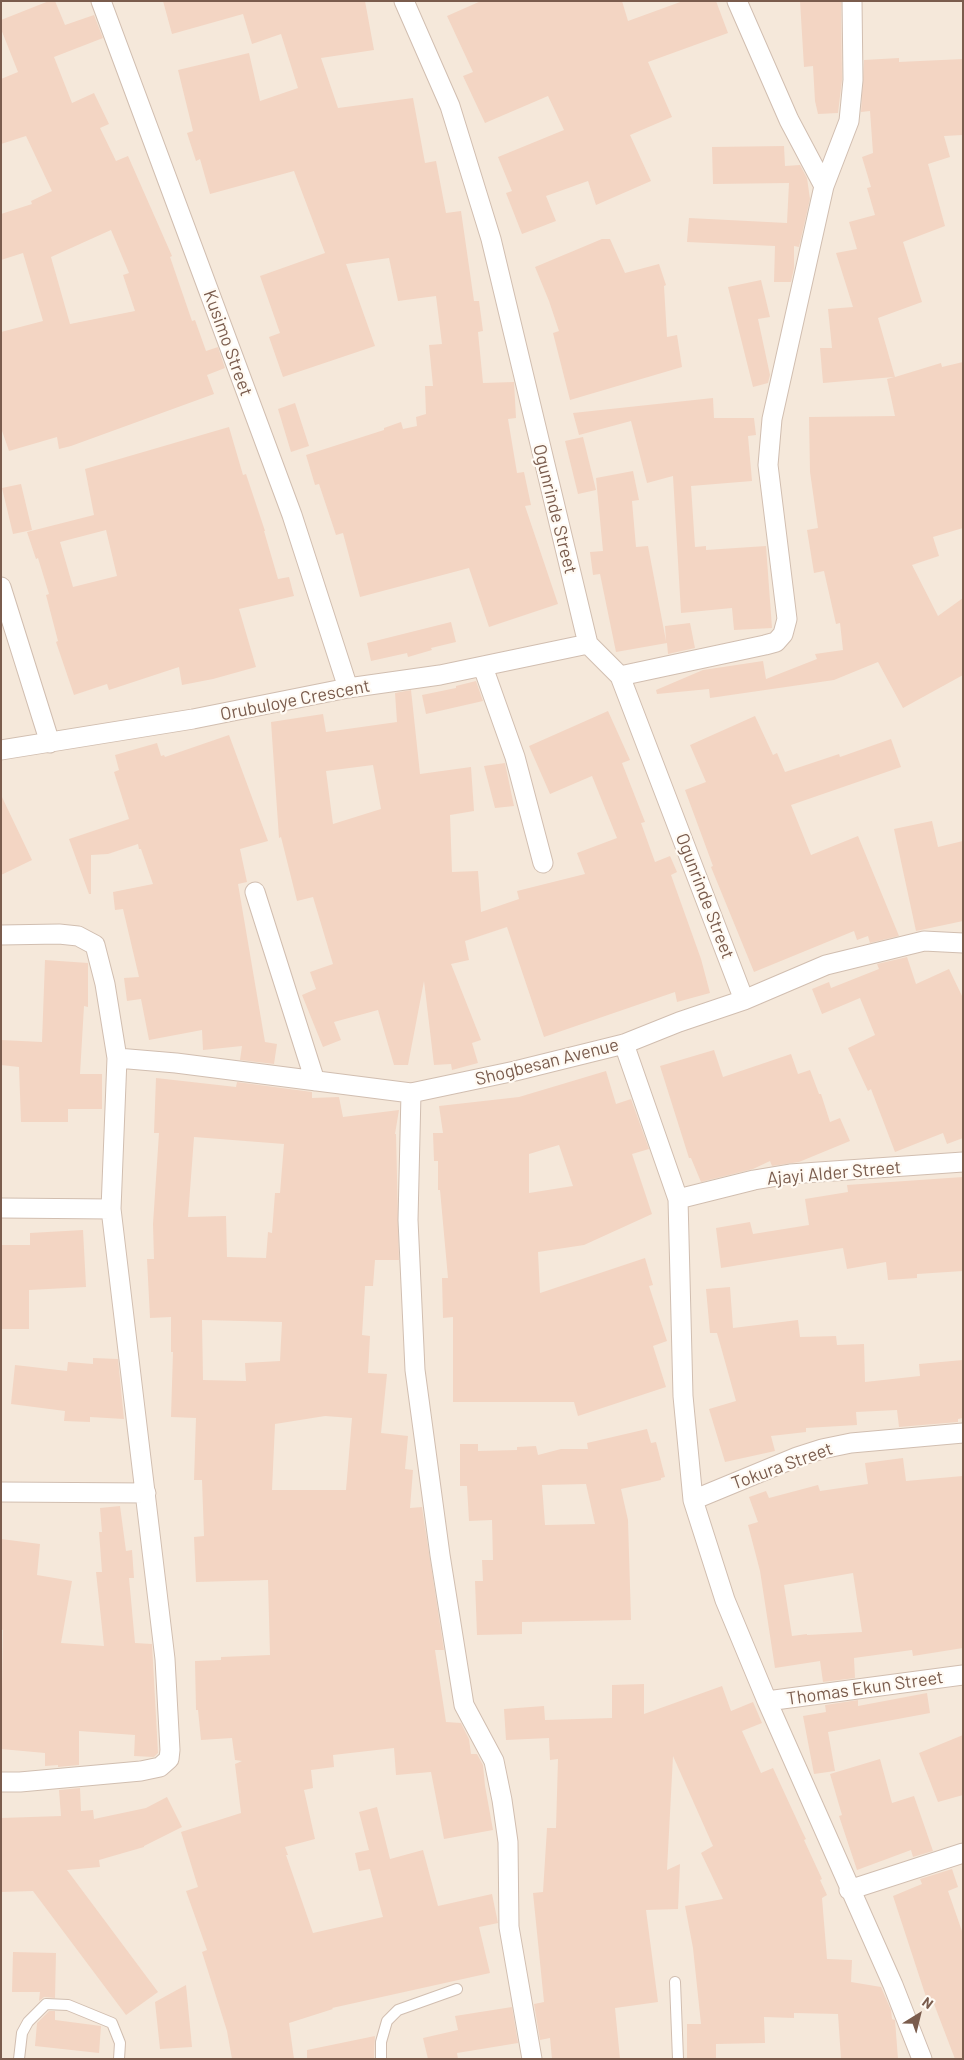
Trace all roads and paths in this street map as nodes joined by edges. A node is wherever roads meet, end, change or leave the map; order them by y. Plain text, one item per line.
1 (101, 1) edge
2 (404, 1) edge
3 (737, 1) edge
4 (852, 1) edge
5 (824, 186) junction
6 (1, 587) edge
7 (588, 644) junction
8 (483, 667) junction
9 (620, 676) junction
10 (348, 688) junction
11 (50, 743) junction
12 (1, 750) edge
13 (543, 863) dead end
14 (255, 892) dead end
15 (1, 935) edge
16 (963, 943) edge
17 (744, 1000) junction
18 (624, 1044) junction
19 (116, 1058) junction
20 (315, 1081) junction
21 (411, 1093) junction
22 (963, 1162) edge
23 (678, 1199) junction
24 (1, 1208) edge
25 (111, 1209) junction
26 (963, 1433) edge
27 (1, 1492) edge
28 (146, 1493) junction
29 (693, 1500) junction
30 (963, 1675) edge
31 (767, 1701) junction
32 (1, 1782) edge
33 (963, 1853) edge
34 (849, 1890) junction
35 (674, 1982) dead end
36 (457, 1989) dead end
37 (19, 2059) edge
38 (119, 2059) edge
39 (381, 2059) edge
40 (532, 2059) edge
41 (678, 2059) edge
42 (922, 2059) edge

1 - 10 street, Kusimo Street
2 - 7 street, Ogunrinde Street
3 - 5 street
4 - 5 street
5 - 9 street
6 - 11 street
7 - 8 street, Orubuloye Crescent
7 - 9 street, Ogunrinde Street
8 - 10 street, Orubuloye Crescent
8 - 13 street
9 - 17 street, Ogunrinde Street
10 - 11 street, Orubuloye Crescent
11 - 12 street, Orubuloye Crescent
14 - 20 street
15 - 19 street
16 - 17 street, Shogbesan Avenue
17 - 18 street, Shogbesan Avenue
18 - 21 street, Shogbesan Avenue
18 - 23 street
19 - 20 street, Shogbesan Avenue
19 - 25 street
20 - 21 street, Shogbesan Avenue
21 - 40 street
22 - 23 street, Ajayi Alder Street
23 - 29 street
24 - 25 street
25 - 28 street
26 - 29 street, Tokura Street
27 - 28 street
28 - 32 street
29 - 31 street
30 - 31 street, Thomas Ekun Street
31 - 34 street
33 - 34 street
34 - 42 street
35 - 41 lane
36 - 39 lane
37 - 38 lane

